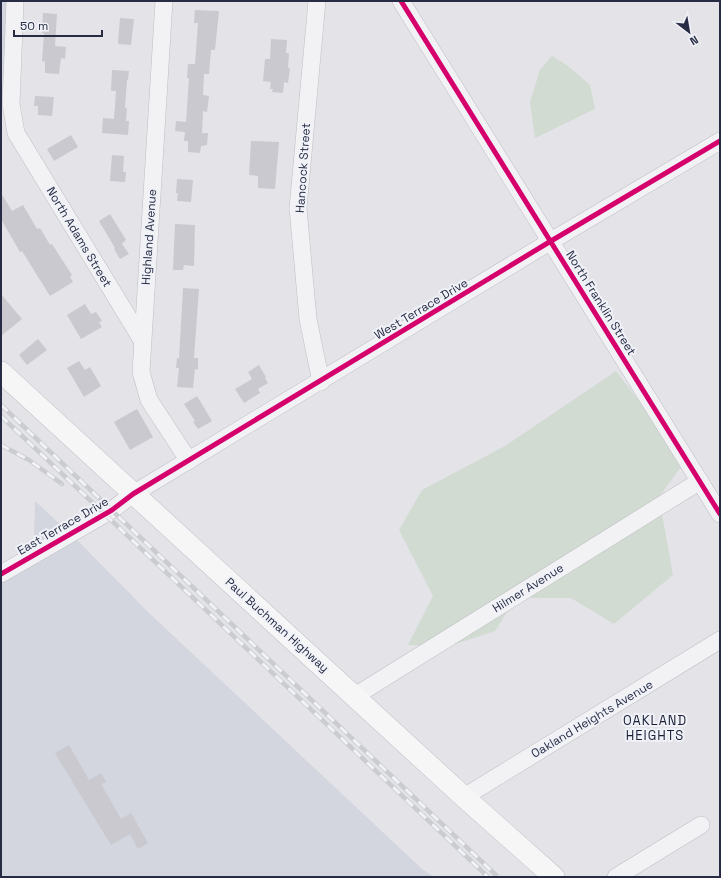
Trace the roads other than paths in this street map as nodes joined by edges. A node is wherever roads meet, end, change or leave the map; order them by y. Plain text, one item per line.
1 (15, 1) edge
2 (164, 1) edge
3 (317, 1) edge
4 (401, 1) edge
5 (720, 141) edge
6 (551, 242) junction
7 (142, 340) junction
8 (1, 372) edge
9 (321, 382) junction
10 (189, 461) junction
11 (700, 481) junction
12 (133, 494) junction
13 (720, 514) edge
14 (1, 574) edge
15 (720, 640) edge
16 (355, 696) junction
17 (464, 797) junction
18 (702, 825) dead end
19 (554, 877) edge
20 (616, 877) edge

1 - 7 street, North Adams Street
2 - 7 street, Highland Avenue
3 - 9 street, Hancock Street
4 - 6 street, North Franklin Street
5 - 6 street, West Terrace Drive
6 - 9 street, West Terrace Drive
6 - 11 street, North Franklin Street
7 - 10 street, Highland Avenue
8 - 12 main road, Paul Buchman Highway
9 - 10 street, West Terrace Drive
10 - 12 street, West Terrace Drive
11 - 13 street, North Franklin Street
11 - 16 street, Hilmer Avenue
12 - 14 street, East Terrace Drive
12 - 16 main road, Paul Buchman Highway
15 - 17 street, Oakland Heights Avenue
16 - 17 main road, Paul Buchman Highway
17 - 19 main road, Paul Buchman Highway
18 - 20 street

